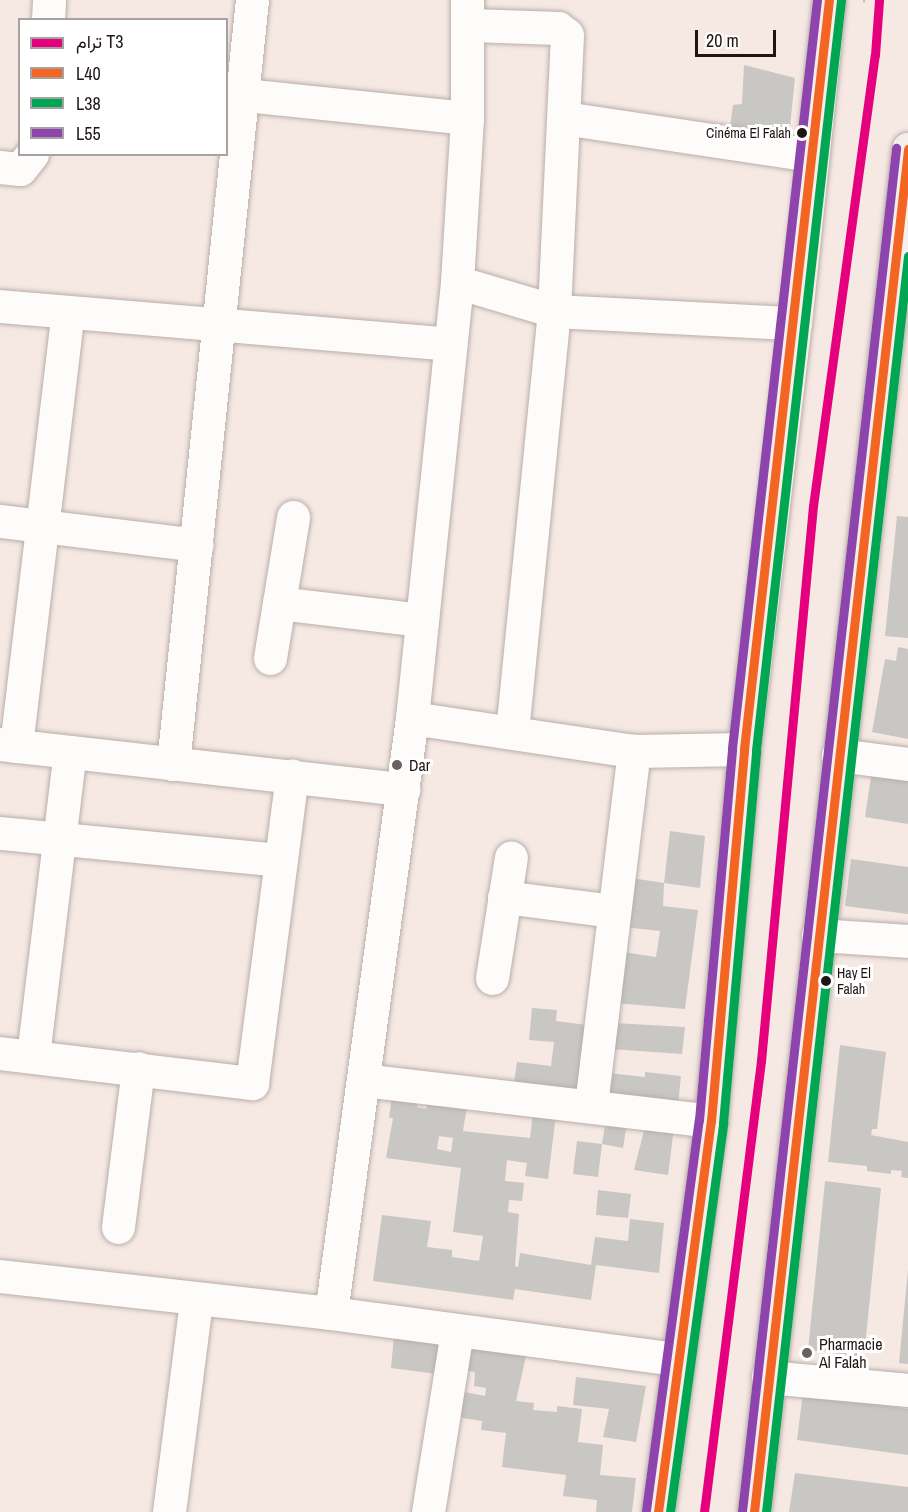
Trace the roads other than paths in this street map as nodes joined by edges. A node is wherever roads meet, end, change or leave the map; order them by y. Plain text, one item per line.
1 (49, 0) edge
2 (252, 0) edge
3 (829, 0) edge
4 (468, 13) edge
5 (48, 18) edge
6 (235, 94) edge
7 (466, 118) junction
8 (564, 118) junction
9 (908, 149) edge
10 (811, 155) junction
11 (30, 156) edge
12 (0, 168) edge
13 (904, 223) edge
14 (457, 282) junction
15 (0, 306) edge
16 (554, 311) junction
17 (68, 312) junction
18 (795, 323) junction
19 (220, 324) junction
20 (450, 344) junction
21 (293, 517) dead end
22 (0, 521) edge
23 (42, 527) junction
24 (197, 545) junction
25 (279, 603) junction
26 (422, 620) junction
27 (270, 658) dead end
28 (412, 718) junction
29 (512, 732) junction
30 (8, 745) edge
31 (744, 749) junction
32 (634, 751) junction
33 (70, 752) junction
34 (838, 755) junction
35 (173, 764) junction
36 (908, 764) edge
37 (292, 776) junction
38 (404, 789) junction
39 (0, 833) edge
40 (59, 837) junction
41 (511, 857) dead end
42 (281, 860) junction
43 (504, 897) junction
44 (614, 911) junction
45 (818, 935) junction
46 (908, 941) edge
47 (492, 978) dead end
48 (0, 1053) edge
49 (33, 1056) junction
50 (138, 1068) junction
51 (363, 1080) junction
52 (591, 1105) junction
53 (711, 1121) junction
54 (118, 1227) dead end
55 (0, 1276) edge
56 (196, 1301) junction
57 (331, 1313) junction
58 (457, 1331) junction
59 (677, 1359) junction
60 (768, 1377) junction
61 (908, 1390) edge
62 (169, 1512) edge
63 (428, 1512) edge
64 (658, 1512) edge
65 (754, 1512) edge

1 - 5 street
2 - 6 street
3 - 10 main road
4 - 7 street
4 - 8 street
6 - 7 street
6 - 19 street
7 - 14 street
8 - 10 street
8 - 16 street
9 - 13 main road
10 - 18 main road
11 - 12 street
13 - 34 main road
14 - 16 street
14 - 20 street
15 - 17 street
16 - 18 street
16 - 29 street
17 - 19 street
17 - 23 street
18 - 31 main road
19 - 20 street
19 - 24 street
20 - 26 street
21 - 25 street
22 - 23 street
23 - 24 street
23 - 30 street
24 - 35 street
25 - 26 street
25 - 27 street
26 - 28 street
28 - 29 street
28 - 38 street
29 - 32 street
30 - 33 street
31 - 32 street
31 - 53 main road
32 - 44 street
33 - 35 street
33 - 40 street
34 - 36 street
34 - 45 main road
35 - 37 street
37 - 38 street
37 - 42 street
38 - 51 street
39 - 40 street
40 - 42 street
40 - 49 street
41 - 43 street
42 - 50 street
43 - 44 street
43 - 47 street
44 - 52 street
45 - 46 street
45 - 60 main road
48 - 49 street
49 - 50 street
50 - 54 street
51 - 52 street
51 - 57 street
52 - 53 street
53 - 59 main road
55 - 56 street
56 - 57 street
56 - 62 street
57 - 58 street
58 - 59 street
58 - 63 street
59 - 64 main road
60 - 61 street
60 - 65 main road

